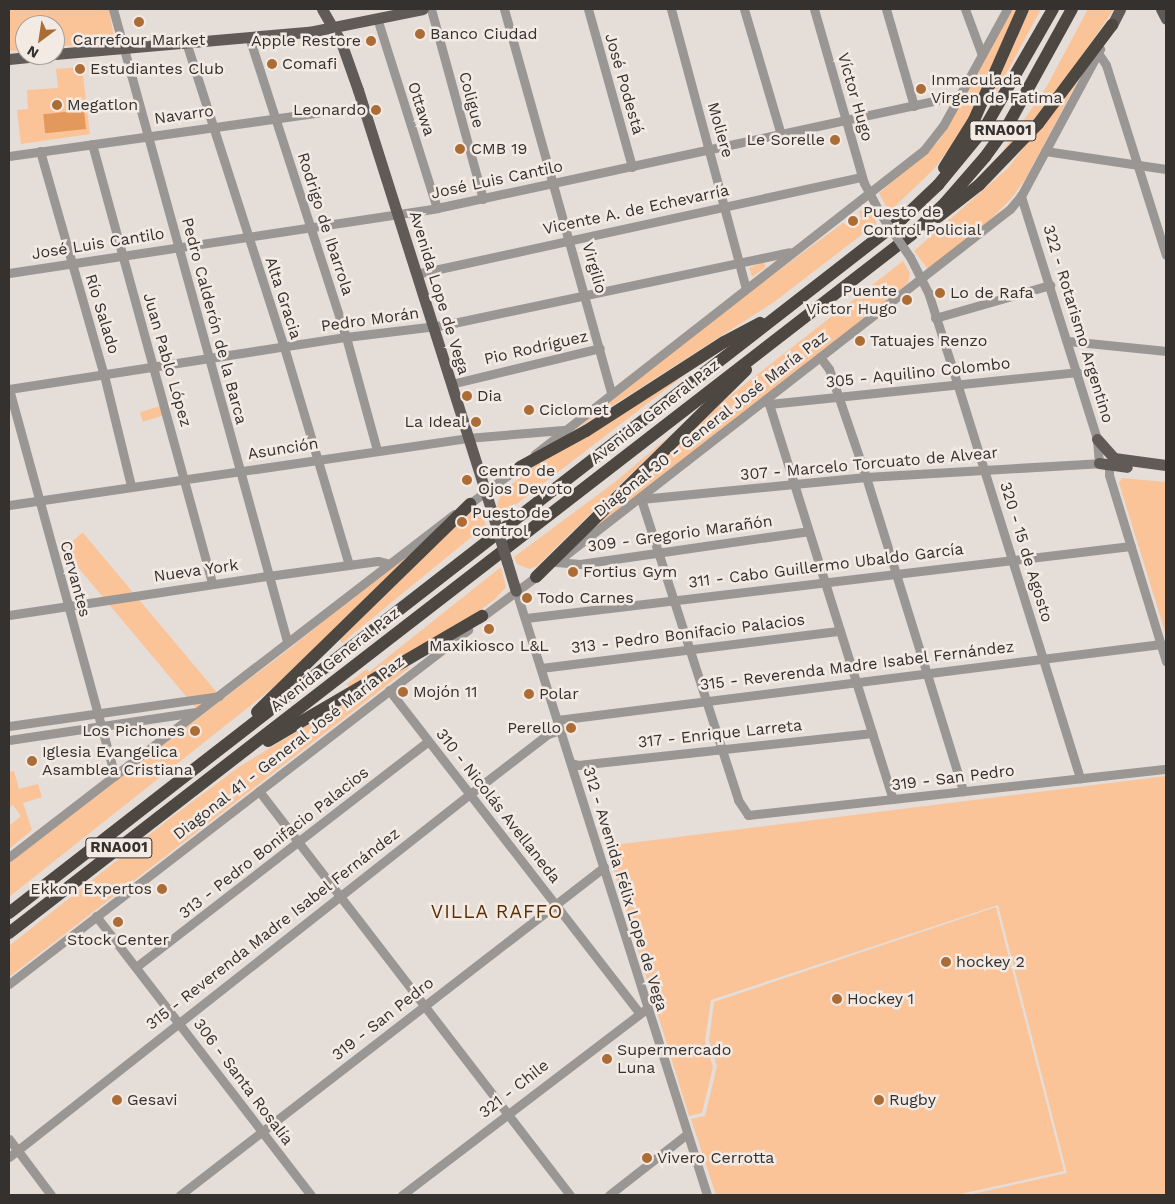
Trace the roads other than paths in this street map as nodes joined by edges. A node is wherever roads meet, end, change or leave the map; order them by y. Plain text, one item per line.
1 (113, 9) edge
2 (322, 9) edge
3 (423, 9) edge
4 (430, 9) edge
5 (504, 9) edge
6 (588, 9) edge
7 (671, 9) edge
8 (744, 9) edge
9 (814, 9) edge
10 (886, 9) edge
11 (965, 9) edge
12 (1007, 9) edge
13 (1023, 9) edge
14 (1053, 9) edge
15 (1072, 9) edge
16 (1120, 9) edge
17 (1162, 9) edge
18 (377, 18) junction
19 (1166, 19) edge
20 (1112, 25) junction
21 (332, 28) junction
22 (250, 37) junction
23 (186, 42) junction
24 (123, 48) junction
25 (1098, 52) junction
26 (65, 53) edge
27 (982, 55) junction
28 (957, 101) junction
29 (914, 106) junction
30 (364, 111) junction
31 (274, 118) junction
32 (847, 121) junction
33 (213, 126) junction
34 (782, 135) junction
35 (148, 136) junction
36 (92, 144) junction
37 (710, 150) junction
38 (1045, 150) junction
39 (40, 151) junction
40 (9, 156) edge
41 (1138, 164) junction
42 (632, 167) junction
43 (1166, 169) edge
44 (862, 177) junction
45 (554, 184) junction
46 (867, 193) junction
47 (1021, 196) junction
48 (926, 198) junction
49 (483, 199) junction
50 (726, 206) junction
51 (437, 208) junction
52 (398, 215) junction
53 (881, 215) joint
54 (309, 226) junction
55 (247, 235) junction
56 (911, 235) junction
57 (570, 240) junction
58 (180, 247) junction
59 (792, 252) junction
60 (1166, 255) edge
61 (122, 256) junction
62 (740, 263) junction
63 (71, 264) junction
64 (9, 273) edge
65 (416, 274) junction
66 (921, 278) junction
67 (1050, 285) junction
68 (746, 289) junction
69 (585, 293) junction
70 (791, 307) junction
71 (936, 318) junction
72 (432, 327) junction
73 (780, 335) junction
74 (346, 337) junction
75 (1068, 341) junction
76 (284, 347) junction
77 (600, 348) junction
78 (1166, 350) edge
79 (210, 357) junction
80 (820, 357) junction
81 (155, 367) junction
82 (1076, 372) junction
83 (104, 375) junction
84 (957, 383) junction
85 (451, 384) junction
86 (9, 389) edge
87 (611, 393) junction
88 (838, 396) junction
89 (767, 402) junction
90 (563, 430) junction
91 (467, 438) junction
92 (1098, 439) junction
93 (377, 450) junction
94 (316, 458) junction
95 (1104, 464) junction
96 (1166, 465) edge
97 (520, 467) junction
98 (985, 469) junction
99 (239, 471) junction
100 (1166, 471) edge
101 (866, 477) junction
102 (184, 478) junction
103 (792, 483) junction
104 (131, 486) junction
105 (485, 493) junction
106 (641, 499) junction
107 (39, 501) junction
108 (470, 504) junction
109 (9, 505) edge
110 (808, 531) junction
111 (1131, 546) junction
112 (658, 552) junction
113 (1013, 560) junction
114 (556, 562) junction
115 (388, 563) junction
116 (349, 565) junction
117 (895, 572) junction
118 (268, 576) junction
119 (536, 577) junction
120 (824, 581) junction
121 (212, 584) junction
122 (516, 591) junction
123 (673, 599) junction
124 (67, 606) junction
125 (9, 615) edge
126 (482, 616) junction
127 (526, 618) junction
128 (840, 631) junction
129 (287, 641) junction
130 (1161, 644) junction
131 (689, 649) junction
132 (1042, 657) junction
133 (1166, 662) edge
134 (541, 668) junction
135 (926, 674) junction
136 (856, 682) junction
137 (389, 690) junction
138 (219, 696) junction
139 (705, 701) junction
140 (198, 712) junction
141 (97, 713) junction
142 (557, 720) junction
143 (9, 726) edge
144 (101, 726) junction
145 (560, 730) junction
146 (872, 733) junction
147 (9, 740) edge
148 (428, 741) junction
149 (721, 748) junction
150 (218, 751) junction
151 (228, 763) junction
152 (571, 763) junction
153 (1166, 769) edge
154 (115, 776) junction
155 (1080, 778) junction
156 (260, 791) junction
157 (963, 791) junction
158 (470, 794) junction
159 (893, 799) junction
160 (299, 843) junction
161 (9, 857) edge
162 (604, 867) junction
163 (340, 896) junction
164 (556, 904) junction
165 (9, 913) edge
166 (96, 916) junction
167 (9, 933) edge
168 (136, 967) junction
169 (9, 984) edge
170 (425, 1006) junction
171 (643, 1011) junction
172 (178, 1021) junction
173 (507, 1113) junction
174 (262, 1132) junction
175 (688, 1134) junction
176 (9, 1139) edge
177 (18, 1150) junction
178 (9, 1157) edge
179 (52, 1195) edge
180 (180, 1195) edge
181 (311, 1195) edge
182 (402, 1195) edge
183 (570, 1195) edge
184 (609, 1195) edge
185 (707, 1195) edge

1 - 24 street, Pedro Calderón de la Barca
2 - 21 main road, Avenida Lope de Vega
3 - 18 main road
4 - 49 street, Coligue
5 - 45 street, Virgilio
6 - 42 street, José Podestá
7 - 37 street, Moliere
8 - 34 street
9 - 32 street, Víctor Hugo
10 - 29 street
11 - 27 street
12 - 27 street
13 - 48 highway
14 - 48 highway, Avenida General Paz / RNA001
15 - 56 highway, Avenida General Paz / RNA001
16 - 20 main road
17 - 19 main road
18 - 21 main road
18 - 51 street, Ottawa
20 - 25 street, Diagonal 30 - General José María Paz
20 - 56 highway
21 - 22 main road
21 - 30 main road, Avenida Lope de Vega
22 - 23 main road
22 - 31 street, Rodrigo de Ibarrola
23 - 24 main road
23 - 33 street, Alta Gracia
24 - 26 main road
24 - 35 street, Pedro Calderón de la Barca
25 - 38 street, Diagonal 30 - General José María Paz
25 - 41 street
27 - 28 street
28 - 29 street, José Luis Cantilo
28 - 46 street
29 - 32 street, José Luis Cantilo
30 - 31 street, Navarro
30 - 52 main road, Avenida Lope de Vega
31 - 33 street, Navarro
31 - 54 street, Rodrigo de Ibarrola
32 - 34 street, José Luis Cantilo
32 - 44 street, Víctor Hugo
33 - 35 street, Navarro
33 - 55 street, Alta Gracia
34 - 37 street, José Luis Cantilo
35 - 36 street, Navarro
35 - 58 street, Pedro Calderón de la Barca
36 - 39 street, Navarro
36 - 61 street, Juan Pablo López
37 - 42 street, José Luis Cantilo
37 - 50 street, Moliere
38 - 41 street
38 - 47 street, Diagonal 30 - General José María Paz
39 - 40 street, Navarro
39 - 63 street, Río Salado
41 - 43 street
41 - 60 street
42 - 45 street, José Luis Cantilo
44 - 46 street, Víctor Hugo
44 - 50 street, Vicente A. de Echevarría
45 - 49 street, José Luis Cantilo
45 - 57 street, Virgilio
46 - 53 street, Víctor Hugo
46 - 59 street
47 - 66 street, Diagonal 30 - General José María Paz
47 - 67 street, 322 - Rotarismo Argentino
48 - 70 highway, Avenida General Paz / RNA001
49 - 51 street, José Luis Cantilo
50 - 57 street, Vicente A. de Echevarría
50 - 62 street, Moliere
51 - 52 street, José Luis Cantilo
52 - 54 street, José Luis Cantilo
52 - 65 main road, Avenida Lope de Vega
53 - 66 street, 320 - 15 de Agosto, bridge
54 - 55 street, José Luis Cantilo
54 - 74 street, Rodrigo de Ibarrola
55 - 58 street, José Luis Cantilo
55 - 76 street, Alta Gracia
56 - 73 highway, Avenida General Paz / RNA001
57 - 65 street, Vicente A. de Echevarría
57 - 69 street, Virgilio
58 - 61 street, José Luis Cantilo
58 - 79 street, Pedro Calderón de la Barca
59 - 62 street, Pedro Morán
59 - 68 street
61 - 63 street, José Luis Cantilo
61 - 81 street, Juan Pablo López
62 - 68 street, Moliere
62 - 69 street, Pedro Morán
63 - 64 street, José Luis Cantilo
63 - 83 street, Río Salado
65 - 72 main road, Avenida Lope de Vega
66 - 71 street, 320 - 15 de Agosto
66 - 80 street, Diagonal 30 - General José María Paz
67 - 71 street
67 - 75 street, 322 - Rotarismo Argentino
68 - 87 street
69 - 72 street, Pedro Morán
69 - 77 street, Virgilio
70 - 97 highway
70 - 150 highway, Avenida General Paz / RNA001
71 - 84 street, 320 - 15 de Agosto
72 - 74 street, Pedro Morán
72 - 85 main road, Avenida Lope de Vega
73 - 119 highway
73 - 151 highway, Avenida General Paz / RNA001
74 - 76 street, Pedro Morán
74 - 93 street, Rodrigo de Ibarrola
75 - 78 street
75 - 82 street, 322 - Rotarismo Argentino
76 - 79 street, Pedro Morán
76 - 94 street, Alta Gracia
77 - 85 street, Pio Rodríguez
77 - 87 street, Virgilio
79 - 81 street, Pedro Morán
79 - 99 street, Pedro Calderón de la Barca
80 - 88 street
80 - 89 street, Diagonal 30 - General José María Paz
81 - 83 street, Pedro Morán
81 - 102 street, Juan Pablo López
82 - 84 street, 305 - Aquilino Colombo
82 - 92 street, 322 - Rotarismo Argentino
83 - 86 street, Pedro Morán
83 - 104 street, Río Salado
84 - 88 street, 305 - Aquilino Colombo
84 - 98 street, 320 - 15 de Agosto
85 - 91 main road, Avenida Lope de Vega
86 - 107 street, Cervantes
87 - 90 street
88 - 89 street, 305 - Aquilino Colombo
88 - 101 street
89 - 103 street
89 - 106 street, Diagonal 30 - General José María Paz
90 - 91 street, Asunción
90 - 97 street
91 - 93 street, Asunción
91 - 105 main road, Avenida Lope de Vega
92 - 95 street, 322 - Rotarismo Argentino
92 - 96 main road
93 - 94 street, Asunción
94 - 99 street, Asunción
94 - 116 street, Alta Gracia
95 - 98 street, 307 - Marcelo Torcuato de Alvear
95 - 100 main road
95 - 111 street, 322 - Rotarismo Argentino
97 - 105 street
98 - 101 street, 307 - Marcelo Torcuato de Alvear
98 - 113 street, 320 - 15 de Agosto
99 - 102 street, Asunción
99 - 118 street, Pedro Calderón de la Barca
101 - 103 street, 307 - Marcelo Torcuato de Alvear
101 - 117 street
102 - 104 street, Asunción
102 - 121 street, Juan Pablo López
103 - 106 street, 307 - Marcelo Torcuato de Alvear
103 - 110 street
104 - 107 street, Asunción
105 - 108 street
105 - 122 main road, Avenida Lope de Vega, bridge
106 - 112 street
106 - 114 street, Diagonal 30 - General José María Paz
107 - 109 street, Asunción
107 - 124 street, Cervantes
108 - 115 street
108 - 150 highway
110 - 112 street, 309 - Gregorio Marañón
110 - 120 street
111 - 113 street, 311 - Cabo Guillermo Ubaldo García
111 - 130 street, 322 - Rotarismo Argentino
112 - 114 street, 309 - Gregorio Marañón
112 - 123 street
113 - 117 street, 311 - Cabo Guillermo Ubaldo García
113 - 132 street, 320 - 15 de Agosto
114 - 119 street, Diagonal 30 - General José María Paz
115 - 116 street, Nueva York
115 - 129 street
116 - 118 street, Nueva York
117 - 120 street, 311 - Cabo Guillermo Ubaldo García
117 - 135 street
118 - 121 street, Nueva York
118 - 129 street, Pedro Calderón de la Barca
119 - 122 street, Diagonal 30 - General José María Paz
120 - 123 street, 311 - Cabo Guillermo Ubaldo García
120 - 128 street
121 - 124 street, Nueva York
122 - 126 street, Diagonal 41 - General José María Paz
122 - 127 street, 312 - Avenida Félix Lope de Vega
123 - 127 street, 311 - Cabo Guillermo Ubaldo García
123 - 131 street
124 - 125 street, Nueva York
124 - 141 street, Cervantes
126 - 137 street, Diagonal 41 - General José María Paz
126 - 151 highway
127 - 134 street, 312 - Avenida Félix Lope de Vega
128 - 131 street, 313 - Pedro Bonifacio Palacios
128 - 136 street
129 - 138 street
130 - 132 street, 315 - Reverenda Madre Isabel Fernández
130 - 133 street, 322 - Rotarismo Argentino
131 - 134 street, 313 - Pedro Bonifacio Palacios
131 - 139 street
132 - 135 street, 315 - Reverenda Madre Isabel Fernández
132 - 155 street, 320 - 15 de Agosto
134 - 142 street, 312 - Avenida Félix Lope de Vega
135 - 136 street, 315 - Reverenda Madre Isabel Fernández
135 - 157 street
136 - 139 street, 315 - Reverenda Madre Isabel Fernández
136 - 146 street
137 - 148 street, 310 - Nicolás Avellaneda
137 - 156 street, Diagonal 41 - General José María Paz
138 - 140 street
138 - 141 street
139 - 142 street, 315 - Reverenda Madre Isabel Fernández
139 - 149 street
140 - 144 street
140 - 154 street
141 - 143 street
141 - 144 street, Cervantes
142 - 145 street, 312 - Avenida Félix Lope de Vega
144 - 147 street
144 - 154 street, Cervantes
145 - 152 street, 312 - Avenida Félix Lope de Vega
145 - 158 street, 315 - Reverenda Madre Isabel Fernández
146 - 149 street, 317 - Enrique Larreta
146 - 159 street
148 - 158 street, 310 - Nicolás Avellaneda
148 - 160 street, 313 - Pedro Bonifacio Palacios
149 - 152 street, 317 - Enrique Larreta
149 - 159 street, 319 - San Pedro
150 - 165 highway, Avenida General Paz / RNA001
151 - 167 highway, Avenida General Paz / RNA001
152 - 162 street, 312 - Avenida Félix Lope de Vega
153 - 155 street, 319 - San Pedro
154 - 161 street
155 - 157 street, 319 - San Pedro
156 - 160 street
156 - 166 street, Diagonal 41 - General José María Paz
157 - 159 street, 319 - San Pedro
158 - 163 street, 315 - Reverenda Madre Isabel Fernández
158 - 164 street, 310 - Nicolás Avellaneda
160 - 163 street
160 - 168 street, 313 - Pedro Bonifacio Palacios
162 - 164 street, 319 - San Pedro
162 - 171 street, 312 - Avenida Félix Lope de Vega
163 - 170 street
163 - 172 street, 315 - Reverenda Madre Isabel Fernández
164 - 170 street, 319 - San Pedro
164 - 171 street, 310 - Nicolás Avellaneda
166 - 168 street, 306 - Santa Rosalía
166 - 169 street, Diagonal 41 - General José María Paz
168 - 172 street, 306 - Santa Rosalía
170 - 173 street
170 - 174 street, 319 - San Pedro
171 - 173 street, 321 - Chile
171 - 175 street, 312 - Avenida Félix Lope de Vega
172 - 174 street, 306 - Santa Rosalía
172 - 177 street, 315 - Reverenda Madre Isabel Fernández
173 - 182 street, 321 - Chile
173 - 183 street
174 - 180 street, 319 - San Pedro
174 - 181 street, 306 - Santa Rosalía
175 - 184 street
175 - 185 street, 312 - Avenida Félix Lope de Vega
176 - 177 street
177 - 178 street, 315 - Reverenda Madre Isabel Fernández
177 - 179 street

